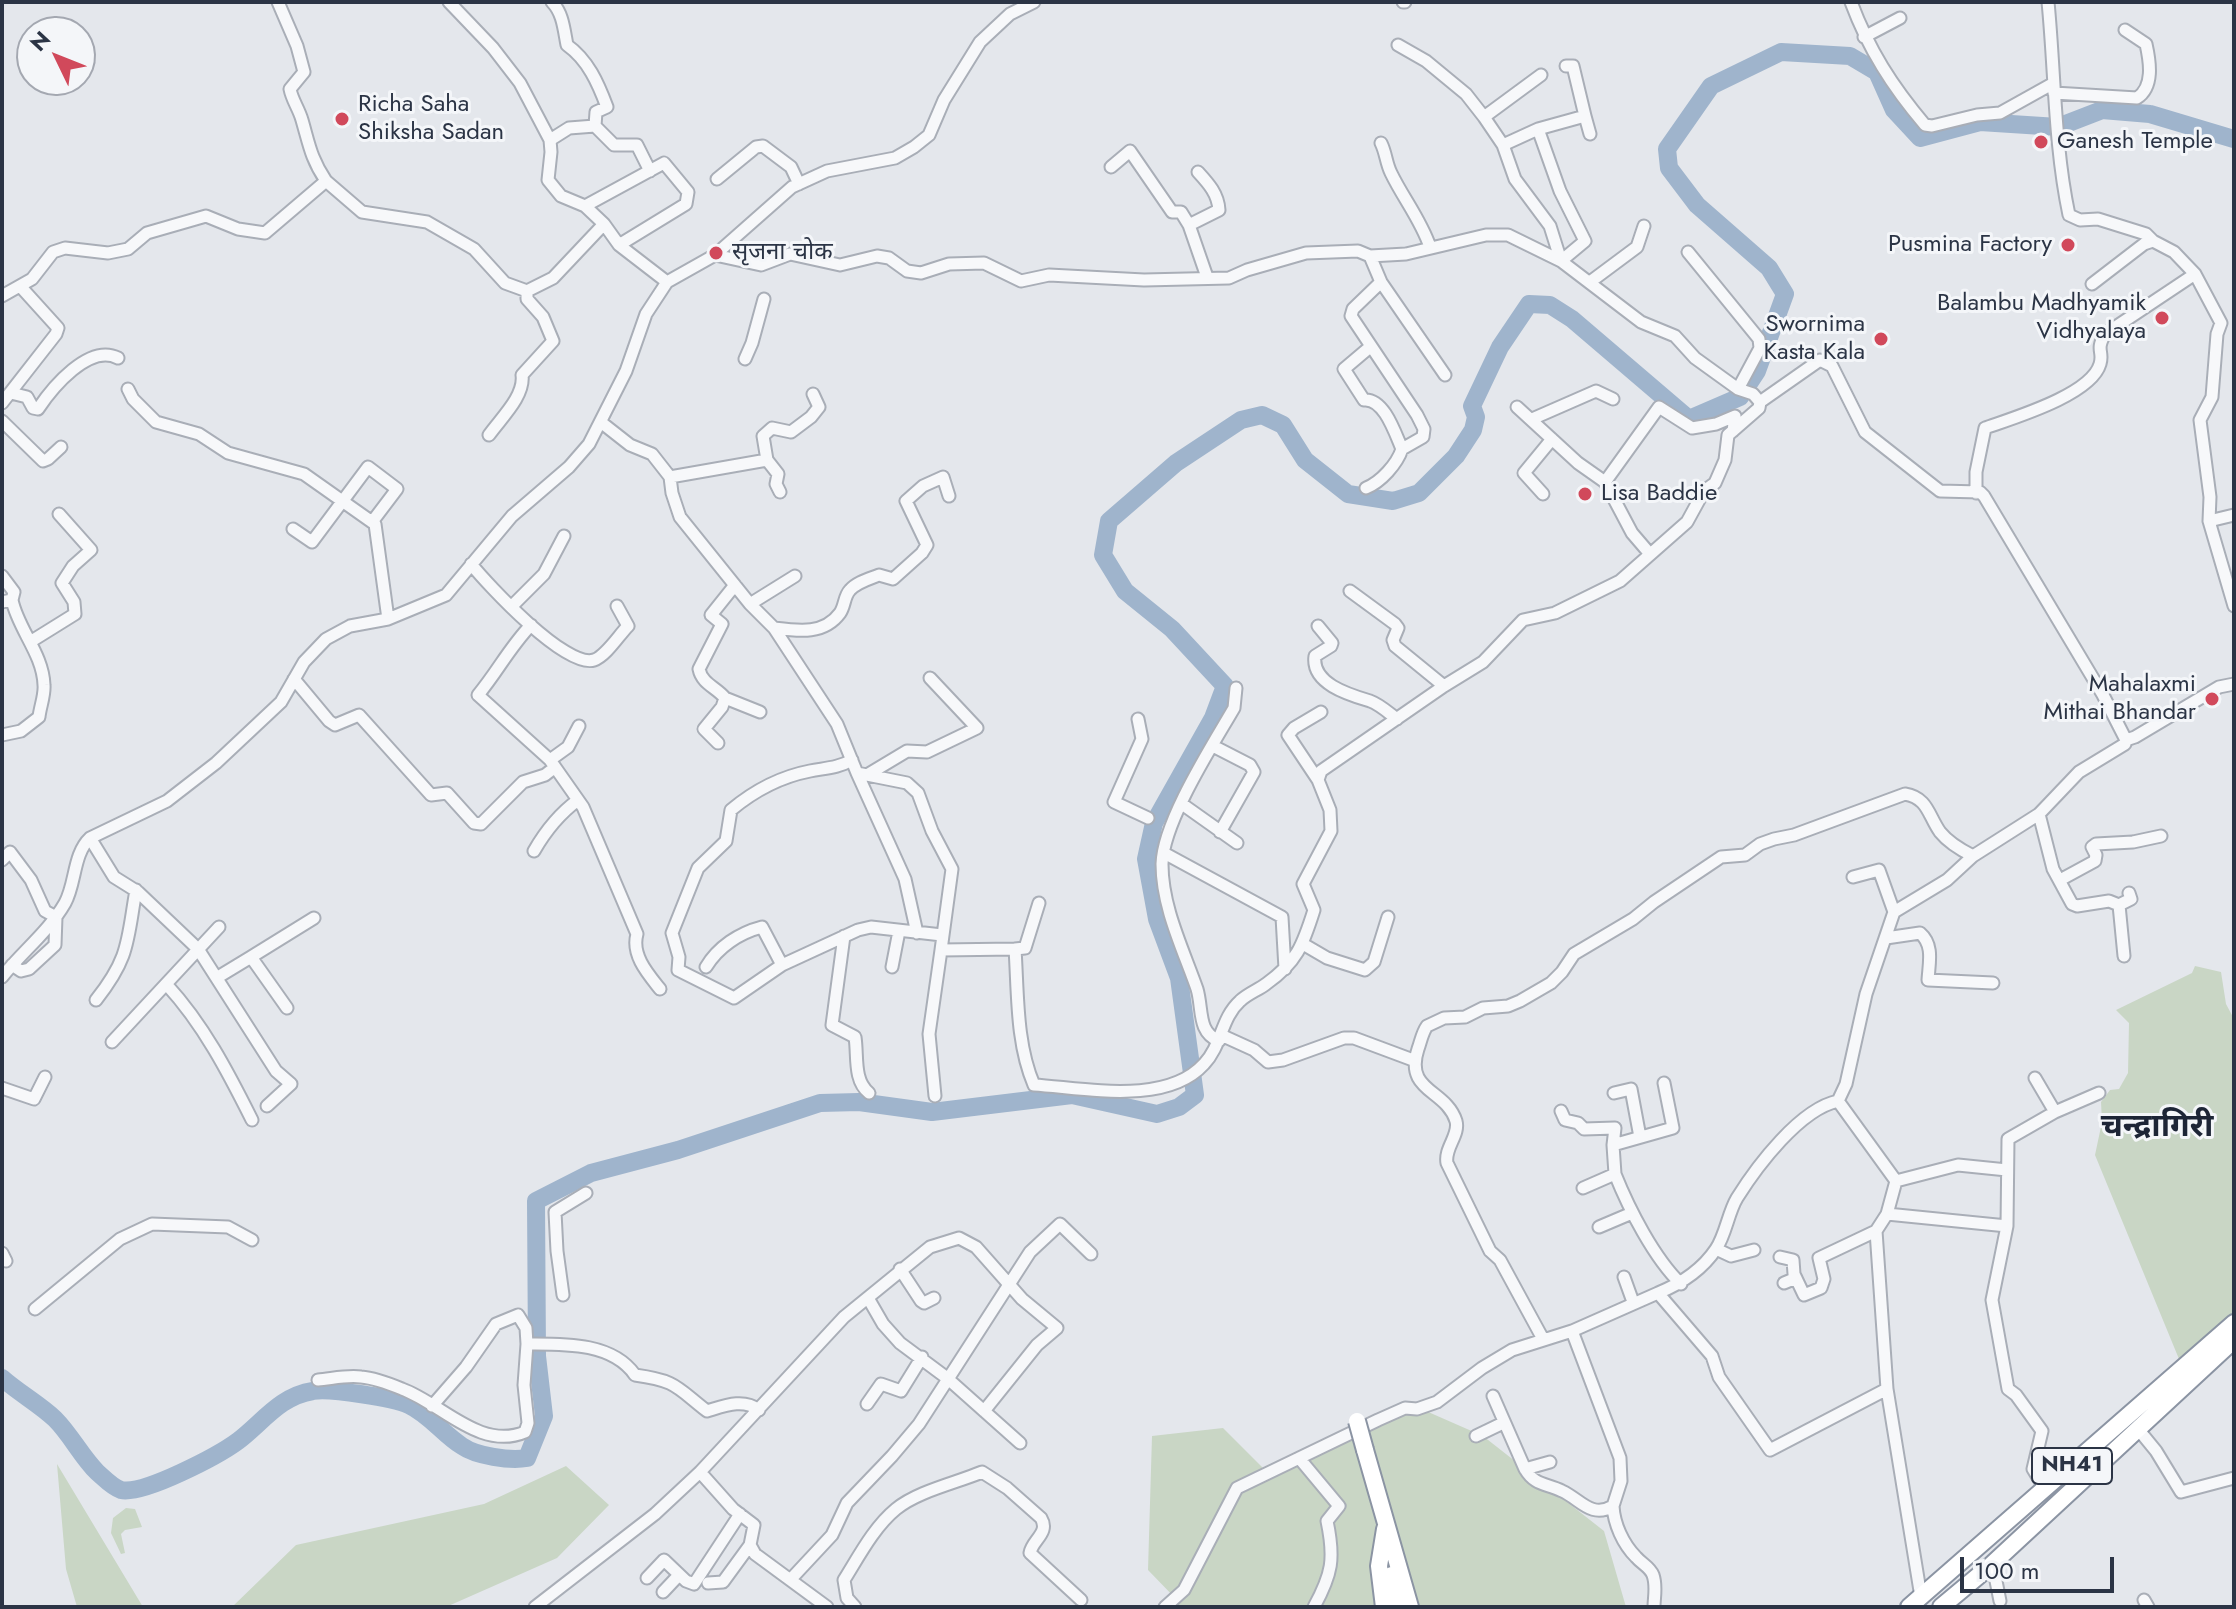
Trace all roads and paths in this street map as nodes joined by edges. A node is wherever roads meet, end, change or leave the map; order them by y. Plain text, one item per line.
1 (278, 2) edge
2 (449, 2) edge
3 (552, 2) edge
4 (1034, 2) edge
5 (1851, 2) edge
6 (2048, 2) edge
7 (1900, 18) dead end
8 (2125, 30) dead end
9 (1864, 37) junction
10 (1398, 45) dead end
11 (1566, 66) dead end
12 (1541, 75) dead end
13 (2054, 92) junction
14 (1585, 116) junction
15 (1484, 117) junction
16 (595, 126) junction
17 (1538, 129) junction
18 (1590, 134) dead end
19 (550, 140) junction
20 (1381, 143) dead end
21 (1503, 145) junction
22 (1111, 167) dead end
23 (650, 171) junction
24 (1198, 172) dead end
25 (717, 179) dead end
26 (326, 181) junction
27 (799, 184) junction
28 (585, 206) junction
29 (604, 224) junction
30 (1189, 225) junction
31 (1644, 226) dead end
32 (2153, 241) junction
33 (619, 245) junction
34 (1430, 247) junction
35 (1688, 252) dead end
36 (715, 255) junction
37 (1370, 256) junction
38 (1561, 261) junction
39 (2195, 274) junction
40 (1207, 277) junction
41 (667, 282) junction
42 (1381, 282) junction
43 (1590, 282) junction
44 (2092, 284) dead end
45 (20, 286) junction
46 (527, 291) junction
47 (2, 296) edge
48 (764, 299) dead end
49 (1370, 347) junction
50 (118, 358) dead end
51 (745, 359) dead end
52 (1445, 375) dead end
53 (128, 389) dead end
54 (1738, 389) junction
55 (11, 393) junction
56 (813, 394) dead end
57 (1757, 398) junction
58 (1613, 399) dead end
59 (2, 403) edge
60 (1517, 407) dead end
61 (1532, 419) junction
62 (2, 421) edge
63 (602, 423) junction
64 (489, 435) dead end
65 (1728, 435) junction
66 (1552, 439) junction
67 (61, 447) dead end
68 (1402, 449) junction
69 (767, 460) junction
70 (670, 477) junction
71 (1605, 482) junction
72 (1366, 488) dead end
73 (780, 492) dead end
74 (1976, 493) junction
75 (1543, 494) dead end
76 (949, 496) dead end
77 (343, 501) junction
78 (59, 514) dead end
79 (2234, 515) edge
80 (2209, 521) junction
81 (372, 522) junction
82 (293, 529) dead end
83 (564, 536) dead end
84 (1650, 554) junction
85 (471, 564) junction
86 (2, 576) edge
87 (795, 576) dead end
88 (735, 585) junction
89 (1350, 591) dead end
90 (7, 601) edge
91 (750, 604) junction
92 (512, 606) junction
93 (617, 606) dead end
94 (2234, 606) edge
95 (388, 619) junction
96 (531, 625) junction
97 (1318, 626) dead end
98 (774, 628) junction
99 (30, 642) junction
100 (930, 678) dead end
101 (294, 679) junction
102 (2234, 684) edge
103 (1444, 686) junction
104 (1236, 688) dead end
105 (725, 698) junction
106 (760, 712) dead end
107 (1321, 712) dead end
108 (1138, 719) dead end
109 (1397, 719) junction
110 (579, 726) dead end
111 (2, 735) edge
112 (2126, 740) junction
113 (718, 743) dead end
114 (1213, 746) junction
115 (852, 760) junction
116 (552, 764) junction
117 (862, 774) junction
118 (1318, 780) junction
119 (578, 800) junction
120 (1182, 804) junction
121 (2039, 814) junction
122 (1148, 818) dead end
123 (1220, 832) junction
124 (2161, 836) dead end
125 (90, 838) junction
126 (1237, 843) dead end
127 (534, 851) dead end
128 (5, 852) edge
129 (1164, 853) junction
130 (1973, 856) junction
131 (1853, 877) dead end
132 (2060, 880) junction
133 (136, 890) junction
134 (2129, 893) dead end
135 (1039, 903) dead end
136 (2119, 905) junction
137 (1894, 912) junction
138 (56, 917) junction
139 (1388, 917) dead end
140 (314, 918) dead end
141 (219, 927) dead end
142 (899, 931) junction
143 (917, 933) junction
144 (942, 935) junction
145 (844, 936) junction
146 (1886, 938) junction
147 (1303, 944) junction
148 (198, 949) junction
149 (1015, 949) junction
150 (941, 950) junction
151 (2124, 956) dead end
152 (251, 957) junction
153 (12, 965) junction
154 (782, 965) junction
155 (706, 967) dead end
156 (892, 967) dead end
157 (1285, 969) junction
158 (2, 977) edge
159 (218, 977) junction
160 (1993, 983) dead end
161 (167, 985) junction
162 (660, 989) dead end
163 (96, 1000) dead end
164 (287, 1008) dead end
165 (1220, 1038) junction
166 (112, 1042) dead end
167 (1413, 1060) junction
168 (45, 1077) dead end
169 (2035, 1078) dead end
170 (1664, 1083) dead end
171 (2, 1088) edge
172 (869, 1093) dead end
173 (1614, 1093) dead end
174 (2099, 1093) dead end
175 (935, 1096) dead end
176 (1838, 1101) junction
177 (267, 1106) dead end
178 (1561, 1111) dead end
179 (2055, 1112) junction
180 (252, 1120) dead end
181 (1640, 1137) junction
182 (1613, 1145) junction
183 (2007, 1170) junction
184 (1615, 1174) junction
185 (1896, 1181) junction
186 (1583, 1188) dead end
187 (586, 1193) dead end
188 (1632, 1213) junction
189 (1887, 1214) junction
190 (2007, 1226) junction
191 (1599, 1227) dead end
192 (1876, 1231) junction
193 (252, 1240) dead end
194 (1716, 1249) junction
195 (1754, 1250) dead end
196 (1091, 1254) dead end
197 (1780, 1257) dead end
198 (900, 1269) junction
199 (1624, 1277) dead end
200 (1796, 1278) junction
201 (1784, 1283) dead end
202 (1681, 1284) junction
203 (1009, 1285) junction
204 (1658, 1293) junction
205 (563, 1295) dead end
206 (868, 1298) junction
207 (934, 1298) dead end
208 (1633, 1302) junction
209 (35, 1309) dead end
210 (2234, 1323) edge
211 (1572, 1331) junction
212 (1543, 1339) junction
213 (2231, 1343) edge
214 (527, 1344) junction
215 (922, 1357) junction
216 (947, 1378) junction
217 (318, 1380) dead end
218 (1887, 1389) junction
219 (1493, 1396) dead end
220 (867, 1404) dead end
221 (432, 1406) junction
222 (759, 1410) junction
223 (984, 1411) junction
224 (1357, 1421) dead end
225 (1503, 1423) junction
226 (2138, 1429) junction
227 (1476, 1436) dead end
228 (1020, 1443) dead end
229 (1299, 1458) junction
230 (1550, 1462) dead end
231 (1525, 1469) junction
232 (700, 1472) junction
233 (2234, 1478) edge
234 (2045, 1489) junction
235 (1613, 1506) junction
236 (740, 1514) junction
237 (1385, 1526) junction
238 (750, 1545) junction
239 (1989, 1567) junction
240 (679, 1575) junction
241 (647, 1578) dead end
242 (791, 1579) junction
243 (708, 1583) dead end
244 (663, 1592) dead end
245 (1081, 1600) dead end
246 (2000, 1601) dead end
247 (1918, 1604) edge
248 (535, 1607) edge
249 (827, 1607) edge
250 (855, 1607) edge
251 (1165, 1607) edge
252 (1314, 1607) edge
253 (1384, 1607) edge
254 (1397, 1607) edge
255 (1410, 1607) edge
256 (1654, 1607) edge
257 (1941, 1607) edge

1 - 26 street
2 - 19 street
3 - 16 street
4 - 27 street
5 - 9 street
6 - 13 street
7 - 9 street
8 - 13 street
9 - 13 street
10 - 15 street
11 - 14 street
12 - 15 street
13 - 32 street
14 - 17 street
14 - 18 street
15 - 21 street
16 - 19 street
16 - 23 street
17 - 21 street
17 - 38 street
19 - 28 street
20 - 34 street
21 - 38 street
22 - 30 street
23 - 28 street
23 - 33 street
24 - 30 street
25 - 27 street
26 - 45 street
26 - 46 street
27 - 36 street
28 - 29 street
29 - 33 street
29 - 46 street
30 - 40 street
31 - 43 street
32 - 39 street
32 - 44 street
33 - 41 street
34 - 37 street
34 - 38 street
35 - 54 street
36 - 40 street
36 - 41 street
37 - 40 street
37 - 42 street
38 - 43 street
39 - 74 street
39 - 80 street
41 - 63 street
42 - 49 street
42 - 52 street
43 - 54 street
45 - 47 street
45 - 55 street
46 - 64 street
48 - 51 street
49 - 68 street
49 - 68 street
50 - 55 street
53 - 77 street
54 - 57 street
55 - 59 street
56 - 69 street
57 - 65 street
57 - 74 street
58 - 61 street
60 - 61 street
61 - 66 street
62 - 67 street
63 - 70 street
63 - 85 street
65 - 71 street
65 - 84 street
66 - 71 street
66 - 75 street
68 - 72 street
69 - 70 street
69 - 73 street
70 - 88 street
71 - 84 street
74 - 112 street
76 - 98 street
77 - 81 street
77 - 81 street
77 - 82 street
78 - 99 street
79 - 80 street
80 - 94 street
81 - 95 street
83 - 92 street
84 - 103 street
85 - 92 street
85 - 95 street
86 - 90 street
87 - 91 street
88 - 91 street
88 - 105 street
89 - 103 street
90 - 99 street
91 - 98 street
92 - 96 street
93 - 96 street
95 - 101 street
96 - 116 street
97 - 109 street
98 - 115 street
99 - 111 street
100 - 117 street
101 - 116 street
101 - 125 street
102 - 112 street
103 - 109 street
104 - 114 street
105 - 106 street
105 - 113 street
107 - 118 street
108 - 122 street
109 - 118 street
110 - 116 street
112 - 121 street
114 - 120 street
114 - 123 street
115 - 117 street
115 - 154 street
116 - 119 street
117 - 143 street
117 - 144 street
118 - 147 street
119 - 127 street
119 - 162 street
120 - 123 street
120 - 129 street
121 - 130 street
121 - 132 street
123 - 126 street
124 - 132 street
125 - 133 street
125 - 138 street
128 - 138 street
129 - 157 street
129 - 165 street
130 - 137 street
130 - 167 street
131 - 137 street
132 - 136 street
133 - 148 street
133 - 163 street
134 - 136 street
135 - 149 street
136 - 151 street
137 - 146 street
138 - 153 street
138 - 153 street
139 - 147 street
140 - 152 street
141 - 148 street
142 - 143 street
142 - 145 street
142 - 156 street
143 - 144 street
144 - 150 street
145 - 154 street
145 - 172 street
146 - 160 street
146 - 176 street
147 - 157 street
148 - 159 street
148 - 161 street
149 - 150 street
149 - 165 street
150 - 175 street
152 - 159 street
152 - 164 street
153 - 158 street
154 - 155 street
157 - 165 street
159 - 177 street
161 - 166 street
161 - 180 street
165 - 167 street
167 - 212 street
168 - 171 street
169 - 179 street
170 - 181 street
173 - 181 street
174 - 179 street
176 - 185 street
176 - 194 street
178 - 182 street
179 - 183 street
181 - 182 street
182 - 184 street
183 - 185 street
183 - 190 street
184 - 186 street
184 - 188 street
185 - 189 street
187 - 205 street
188 - 191 street
188 - 202 street
189 - 190 street
189 - 192 street
190 - 234 street
192 - 200 street
192 - 218 street
193 - 209 street
194 - 195 street
194 - 202 street
196 - 203 street
197 - 200 street
198 - 203 street
198 - 206 street
198 - 207 street
199 - 208 street
200 - 201 street
202 - 204 street
203 - 216 street
203 - 223 street
204 - 208 street
204 - 218 street
206 - 215 street
206 - 222 street
208 - 211 street
210 - 234 highway, NH41
211 - 212 street
211 - 235 street
212 - 229 street
213 - 226 highway, NH41
213 - 247 highway
214 - 221 street
214 - 221 street
214 - 222 street
215 - 216 street
215 - 220 street
216 - 223 street
216 - 242 street
217 - 221 street
218 - 247 street
219 - 225 street
222 - 232 street
223 - 228 street
224 - 237 highway, bridge
225 - 227 street
225 - 231 street
226 - 233 street
226 - 239 highway, NH41
229 - 251 street
229 - 252 street
230 - 231 street
231 - 235 street
232 - 236 street
232 - 248 street
234 - 247 highway, NH41
235 - 256 street
236 - 238 street
236 - 240 street
237 - 253 highway
237 - 254 highway
237 - 255 highway
238 - 242 street
238 - 243 street
239 - 246 street
239 - 257 highway, NH41
240 - 241 street
240 - 244 street
242 - 249 street
245 - 250 street

